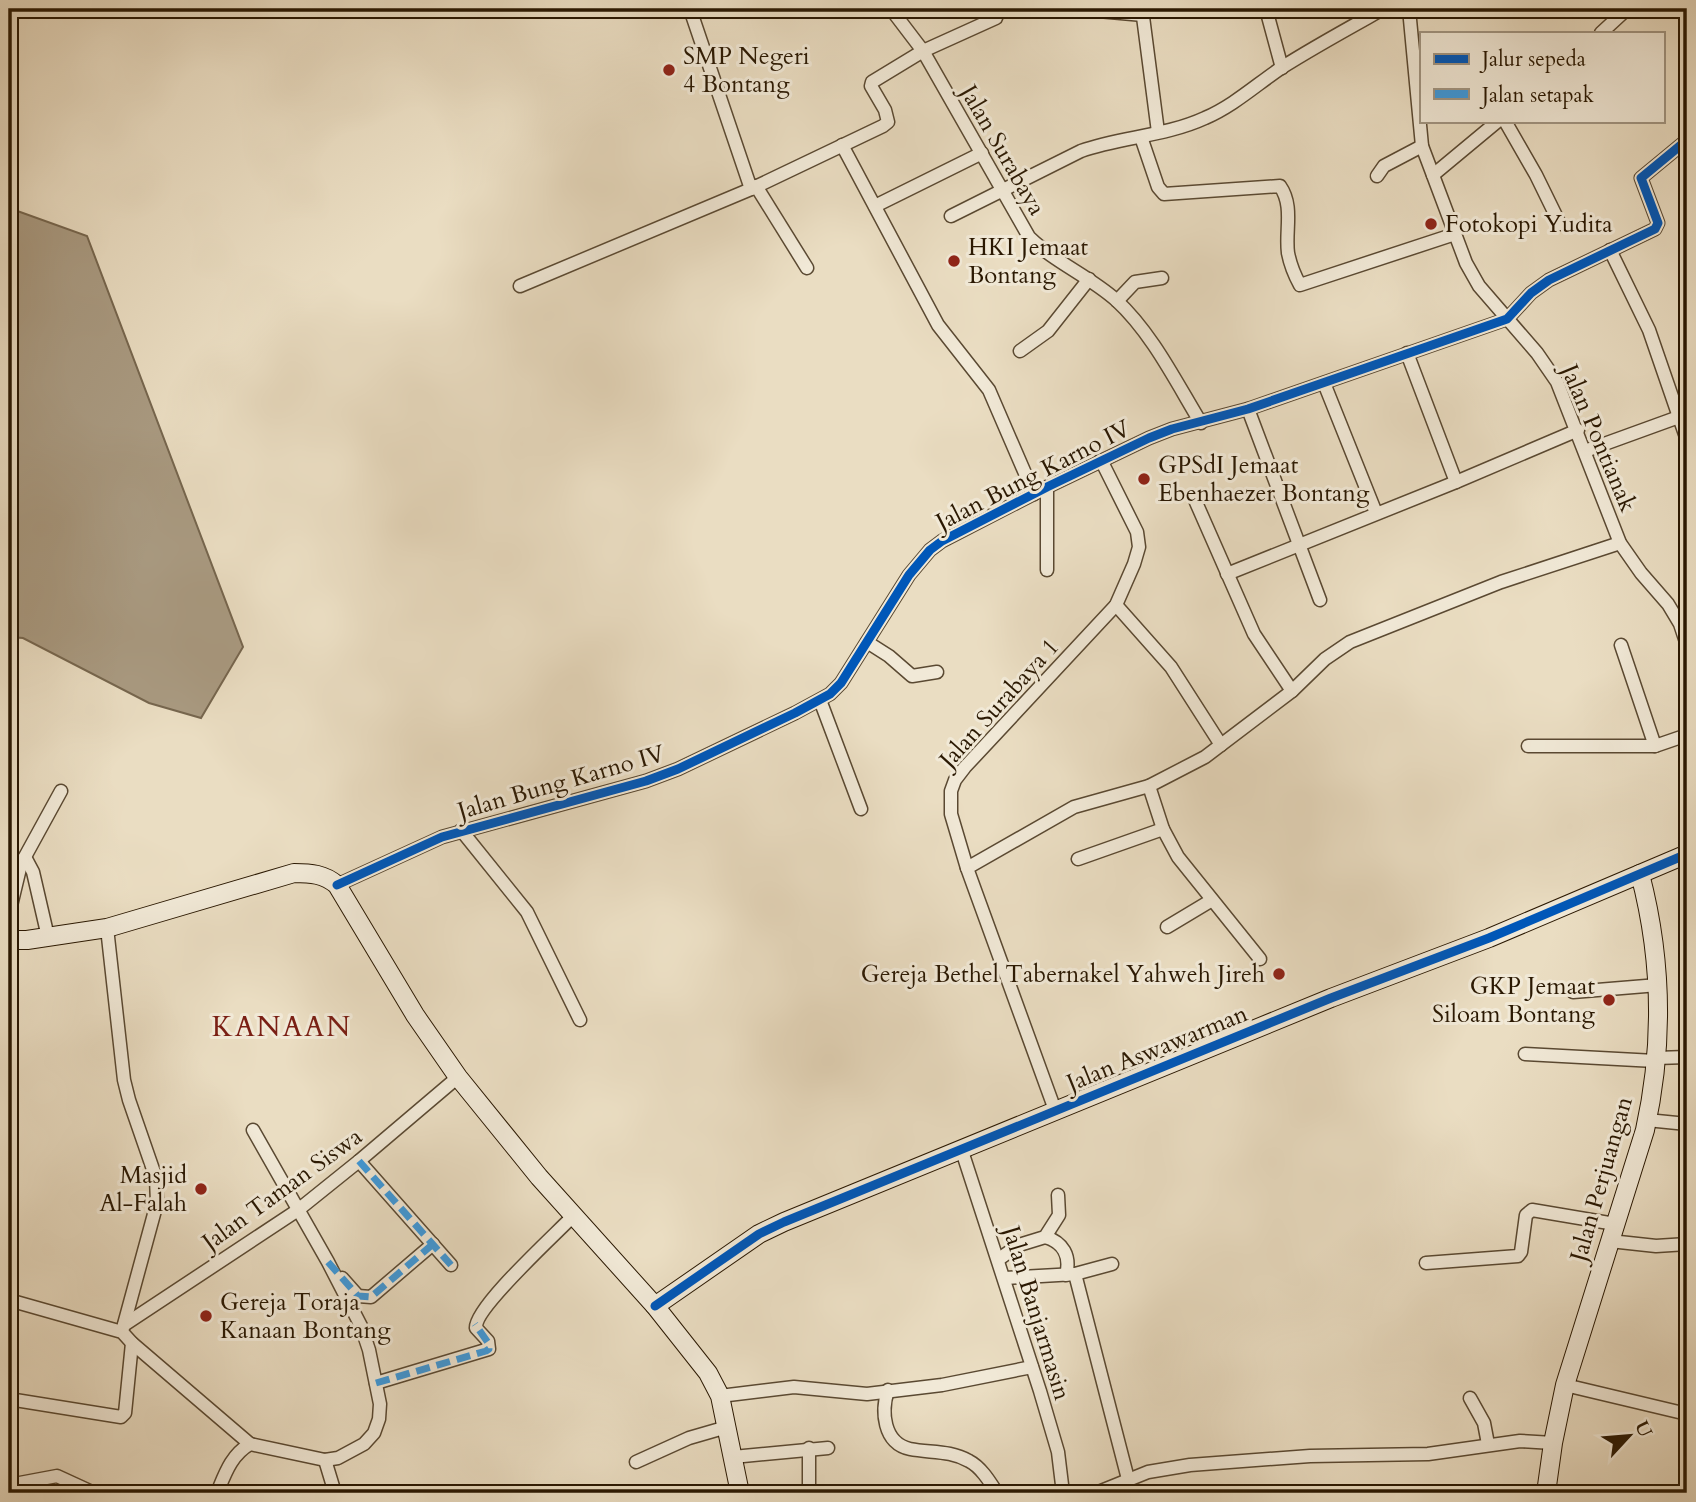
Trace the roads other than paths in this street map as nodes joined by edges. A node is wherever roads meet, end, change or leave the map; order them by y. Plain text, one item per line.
1 (716, 9) edge
2 (891, 9) edge
3 (998, 9) edge
4 (1076, 9) edge
5 (1266, 9) edge
6 (1383, 9) edge
7 (1409, 9) edge
8 (1627, 9) edge
9 (690, 11) edge
10 (1142, 12) edge
11 (1602, 32) edge
12 (923, 51) junction
13 (1282, 68) junction
14 (1497, 122) edge
15 (1507, 122) edge
16 (1158, 132) junction
17 (1141, 136) junction
18 (1687, 140) edge
19 (842, 145) junction
20 (1422, 146) junction
21 (982, 153) junction
22 (1433, 175) junction
23 (1377, 176) dead end
24 (753, 188) junction
25 (1003, 191) junction
26 (875, 206) junction
27 (951, 216) dead end
28 (1560, 224) dead end
29 (1455, 234) junction
30 (1609, 250) junction
31 (807, 268) dead end
32 (1161, 278) dead end
33 (1088, 279) junction
34 (520, 286) dead end
35 (1117, 301) junction
36 (1507, 319) junction
37 (1020, 351) dead end
38 (1406, 353) junction
39 (1324, 383) junction
40 (1248, 409) junction
41 (1683, 416) edge
42 (1202, 423) junction
43 (1578, 430) junction
44 (1687, 440) edge
45 (1585, 450) junction
46 (1101, 460) junction
47 (1455, 482) junction
48 (1047, 487) junction
49 (1034, 494) junction
50 (1195, 500) dead end
51 (1376, 513) junction
52 (1620, 543) junction
53 (1298, 544) junction
54 (1047, 570) dead end
55 (1227, 574) junction
56 (1320, 600) dead end
57 (1116, 605) junction
58 (867, 642) junction
59 (1621, 645) dead end
60 (1687, 645) edge
61 (937, 672) dead end
62 (1292, 691) junction
63 (820, 701) junction
64 (1687, 735) edge
65 (1221, 745) junction
66 (1528, 746) dead end
67 (1655, 746) junction
68 (1149, 786) junction
69 (61, 791) dead end
70 (861, 809) dead end
71 (1163, 829) junction
72 (461, 831) junction
73 (1687, 854) edge
74 (25, 857) junction
75 (1078, 859) dead end
76 (967, 868) junction
77 (1640, 874) junction
78 (337, 886) junction
79 (1212, 900) junction
80 (9, 914) edge
81 (1167, 927) dead end
82 (107, 928) junction
83 (47, 937) junction
84 (9, 940) edge
85 (1260, 959) dead end
86 (1658, 985) junction
87 (1573, 992) dead end
88 (580, 1020) dead end
89 (1525, 1054) dead end
90 (1687, 1057) edge
91 (1656, 1060) junction
92 (458, 1077) junction
93 (1055, 1110) junction
94 (1647, 1120) junction
95 (1687, 1124) edge
96 (253, 1130) dead end
97 (961, 1148) junction
98 (359, 1161) junction
99 (1058, 1195) dead end
100 (298, 1210) junction
101 (573, 1216) junction
102 (1612, 1232) junction
103 (1045, 1237) junction
104 (433, 1244) junction
105 (1687, 1244) edge
106 (999, 1259) junction
107 (328, 1262) junction
108 (1426, 1263) dead end
109 (1112, 1264) dead end
110 (452, 1265) dead end
111 (1071, 1275) junction
112 (1005, 1278) junction
113 (9, 1300) edge
114 (655, 1306) junction
115 (123, 1329) junction
116 (132, 1343) junction
117 (1032, 1367) junction
118 (376, 1383) junction
119 (1565, 1385) junction
120 (886, 1390) junction
121 (720, 1396) junction
122 (1469, 1398) dead end
123 (9, 1399) edge
124 (1687, 1415) edge
125 (727, 1427) junction
126 (1552, 1443) junction
127 (250, 1444) junction
128 (1488, 1444) junction
129 (809, 1448) junction
130 (828, 1448) dead end
131 (733, 1457) junction
132 (326, 1460) junction
133 (636, 1462) dead end
134 (1128, 1479) junction
135 (9, 1485) edge
136 (89, 1492) edge
137 (217, 1493) edge
138 (335, 1493) edge
139 (740, 1493) edge
140 (809, 1493) edge
141 (998, 1493) edge
142 (1063, 1493) edge
143 (1096, 1493) edge
144 (1546, 1493) edge

1 - 9 street
2 - 12 street, Jalan Surabaya
3 - 12 street
4 - 10 street
5 - 13 street
6 - 13 street
7 - 20 street, Jalan Pontianak
8 - 11 street
9 - 24 street
10 - 16 street
12 - 19 street
12 - 21 street, Jalan Surabaya
13 - 16 street
14 - 22 street
15 - 28 street
16 - 17 street
17 - 25 street
17 - 29 street
18 - 30 street
19 - 24 street
19 - 26 street
20 - 22 street, Jalan Pontianak
20 - 23 street
21 - 25 street, Jalan Surabaya
21 - 26 street
22 - 29 street, Jalan Pontianak
24 - 31 street
24 - 34 street
25 - 27 street
25 - 33 street, Jalan Surabaya
26 - 49 street
29 - 36 street, Jalan Pontianak
30 - 36 street
30 - 41 street
32 - 35 street
33 - 35 street, Jalan Surabaya
33 - 37 street
35 - 42 street, Jalan Surabaya
36 - 38 street, Jalan Bung Karno IV
36 - 43 street, Jalan Pontianak
38 - 39 street, Jalan Bung Karno IV
38 - 47 street
39 - 40 street, Jalan Bung Karno IV
39 - 51 street
40 - 42 street, Jalan Bung Karno IV
40 - 53 street
41 - 44 street
41 - 45 street
42 - 46 street, Jalan Bung Karno IV
43 - 45 street, Jalan Pontianak
43 - 47 street
45 - 52 street, Jalan Pontianak
46 - 48 street, Jalan Bung Karno IV
46 - 57 street, Jalan Surabaya 1
47 - 51 street
48 - 49 street, Jalan Bung Karno IV
48 - 54 street
49 - 58 street, Jalan Bung Karno IV
50 - 55 street
51 - 53 street
52 - 60 street, Jalan Pontianak
52 - 62 street
53 - 55 street
53 - 56 street
55 - 62 street
57 - 65 street
57 - 76 street, Jalan Surabaya 1
58 - 61 street
58 - 63 street, Jalan Bung Karno IV
59 - 67 street
62 - 65 street
63 - 70 street
63 - 72 street, Jalan Bung Karno IV
64 - 67 street
65 - 68 street
66 - 67 street
68 - 71 street
68 - 76 street
69 - 74 street
71 - 75 street
71 - 79 street
72 - 78 street, Jalan Bung Karno IV
72 - 88 street
73 - 77 street, Jalan Aswawarman
74 - 80 street
74 - 83 street
76 - 93 street, Jalan Surabaya 1
77 - 86 street, Jalan Perjuangan
77 - 93 street, Jalan Aswawarman
78 - 82 street
78 - 92 street
79 - 81 street
79 - 85 street
82 - 83 street
82 - 115 street
83 - 84 street
86 - 87 street
86 - 91 street, Jalan Perjuangan
89 - 91 street
90 - 91 street
91 - 94 street, Jalan Perjuangan
92 - 98 street, Jalan Taman Siswa
92 - 101 street
93 - 97 street, Jalan Aswawarman
94 - 95 street
94 - 102 street, Jalan Perjuangan
96 - 100 street
97 - 106 street, Jalan Banjarmasin
97 - 114 street, Jalan Aswawarman
98 - 100 street, Jalan Taman Siswa
98 - 104 street
99 - 103 street
100 - 107 street
100 - 115 street, Jalan Taman Siswa
101 - 114 street
101 - 118 street
102 - 105 street
102 - 108 street
102 - 119 street, Jalan Perjuangan
103 - 106 street
103 - 111 street
104 - 107 street
104 - 110 street
106 - 112 street, Jalan Banjarmasin
107 - 118 street
109 - 111 street
111 - 112 street
111 - 134 street
112 - 117 street, Jalan Banjarmasin
113 - 115 street
114 - 121 street
115 - 116 street
116 - 123 street
116 - 127 street
117 - 120 street
117 - 142 street, Jalan Banjarmasin
118 - 132 street
119 - 124 street
119 - 126 street, Jalan Perjuangan
120 - 121 street
120 - 141 street
121 - 125 street
122 - 128 street
125 - 131 street
125 - 133 street
126 - 128 street
126 - 144 street, Jalan Perjuangan
127 - 132 street
127 - 137 street
128 - 134 street
129 - 130 street
129 - 131 street
129 - 140 street
131 - 139 street
132 - 138 street
134 - 143 street
135 - 136 street

